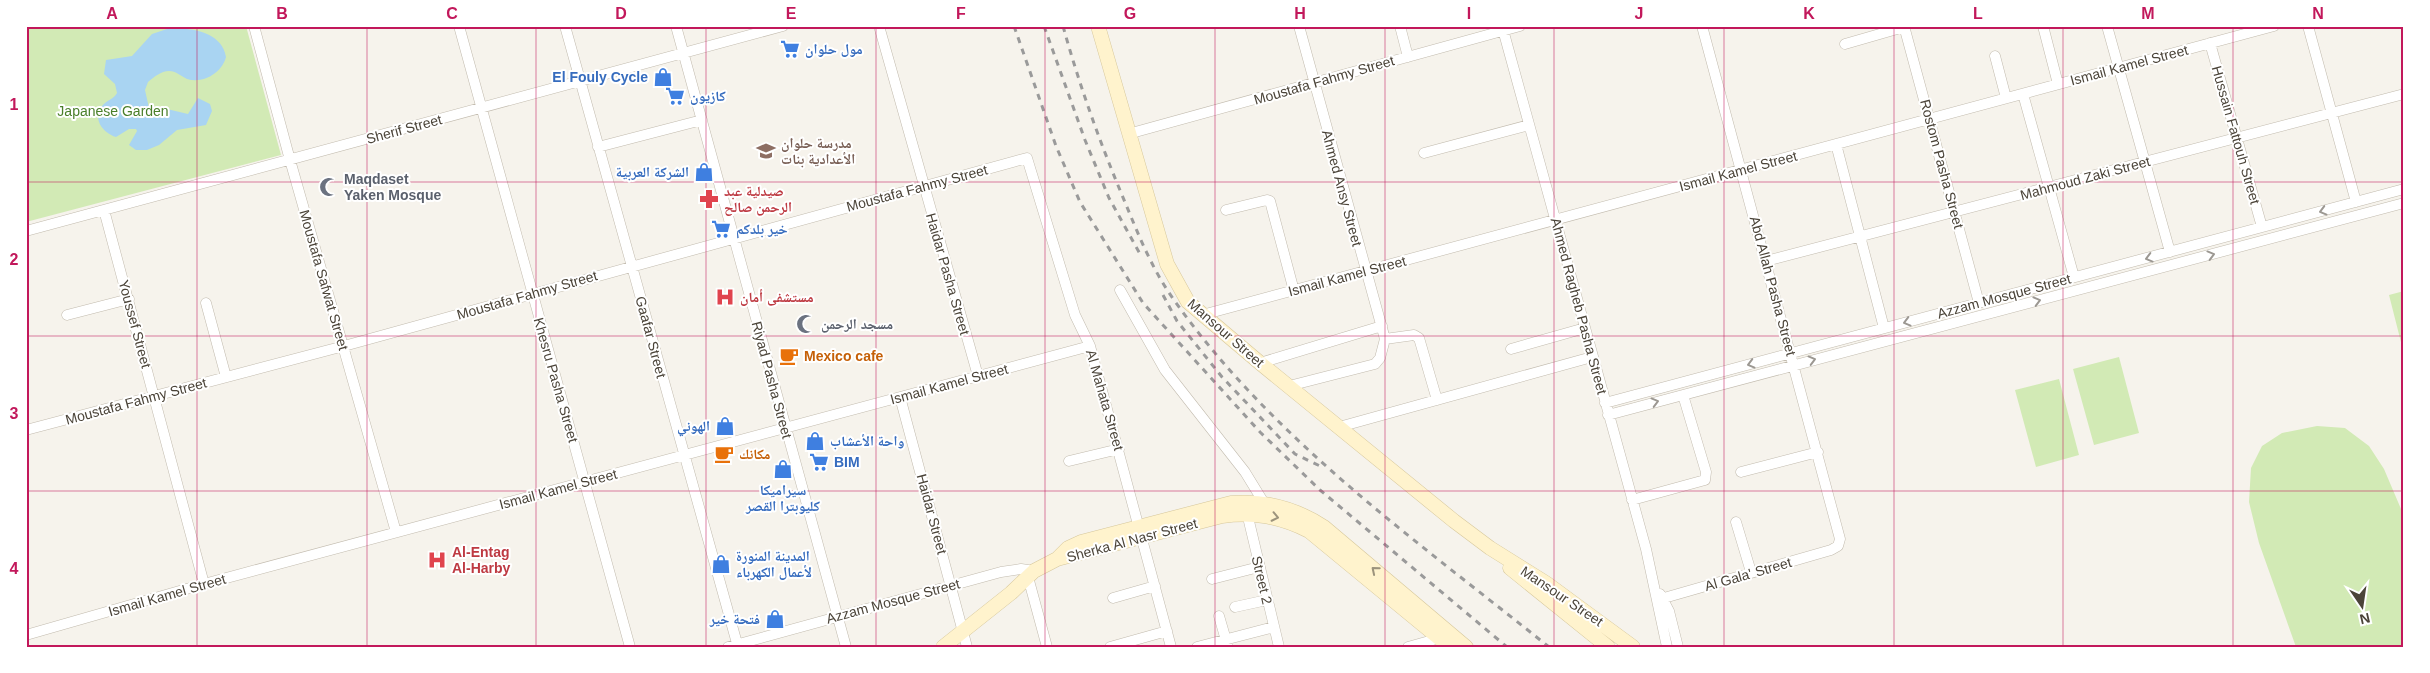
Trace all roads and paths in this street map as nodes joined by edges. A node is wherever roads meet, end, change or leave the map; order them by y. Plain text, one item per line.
1 (254, 26) edge
2 (459, 26) edge
3 (565, 26) edge
4 (676, 26) edge
5 (782, 26) edge
6 (879, 26) edge
7 (1098, 26) edge
8 (1299, 26) edge
9 (1400, 26) edge
10 (1520, 26) edge
11 (1702, 26) edge
12 (2043, 26) edge
13 (2107, 26) edge
14 (2274, 26) edge
15 (2308, 26) edge
16 (1904, 27) edge
17 (1502, 29) edge
18 (1845, 44) dead end
19 (2210, 44) junction
20 (683, 52) junction
21 (1995, 56) dead end
22 (1408, 57) junction
23 (2118, 68) junction
24 (580, 80) junction
25 (1314, 83) junction
26 (2058, 84) junction
27 (2024, 94) junction
28 (2404, 94) edge
29 (2006, 98) junction
30 (481, 108) junction
31 (2331, 113) junction
32 (1930, 119) junction
33 (702, 120) junction
34 (1529, 125) junction
35 (1128, 134) junction
36 (2237, 138) junction
37 (1836, 144) junction
38 (598, 147) junction
39 (1424, 153) dead end
40 (1027, 158) joint
41 (290, 160) junction
42 (2144, 162) junction
43 (1742, 170) junction
44 (923, 186) junction
45 (2049, 187) junction
46 (2404, 189) edge
47 (2356, 202) junction
48 (2404, 203) edge
49 (104, 210) junction
50 (1226, 210) dead end
51 (1955, 212) junction
52 (1555, 220) junction
53 (2262, 227) junction
54 (26, 231) edge
55 (1860, 236) junction
56 (734, 237) junction
57 (2170, 252) junction
58 (1766, 261) junction
59 (632, 265) junction
60 (1366, 271) junction
61 (2074, 278) junction
62 (1120, 290) dead end
63 (1294, 291) junction
64 (532, 294) junction
65 (129, 299) junction
66 (206, 303) dead end
67 (1979, 303) junction
68 (1202, 315) junction
69 (67, 316) dead end
70 (1382, 326) junction
71 (1585, 328) junction
72 (1884, 328) junction
73 (1385, 339) junction
74 (344, 346) junction
75 (1090, 346) junction
76 (1511, 349) dead end
77 (1792, 353) junction
78 (1592, 357) junction
79 (1260, 363) junction
80 (1795, 365) junction
81 (978, 376) junction
82 (226, 377) junction
83 (1289, 386) junction
84 (154, 395) junction
85 (1683, 395) junction
86 (900, 397) junction
87 (1437, 400) junction
88 (1605, 403) junction
89 (1608, 415) junction
90 (1339, 427) junction
91 (785, 428) junction
92 (26, 430) edge
93 (1119, 448) junction
94 (1818, 452) junction
95 (684, 455) junction
96 (1069, 461) dead end
97 (1741, 472) dead end
98 (584, 482) junction
99 (1632, 500) junction
100 (1264, 503) junction
101 (1247, 514) junction
102 (1736, 522) dead end
103 (396, 532) junction
104 (1140, 532) junction
105 (1838, 546) joint
106 (1490, 548) junction
107 (1057, 559) joint
108 (1259, 567) junction
109 (1751, 572) junction
110 (1031, 574) junction
111 (1212, 579) dead end
112 (204, 584) junction
113 (950, 585) junction
114 (1155, 586) junction
115 (1113, 598) dead end
116 (1660, 599) junction
117 (1267, 600) junction
118 (1235, 607) dead end
119 (837, 615) junction
120 (1219, 616) dead end
121 (1274, 627) junction
122 (962, 631) junction
123 (1167, 631) junction
124 (26, 635) edge
125 (1445, 642) edge
126 (1227, 643) edge
127 (1426, 644) edge
128 (735, 646) edge
129 (1168, 646) edge
130 (630, 647) edge
131 (846, 647) edge
132 (943, 647) edge
133 (968, 647) edge
134 (1047, 647) edge
135 (1110, 647) edge
136 (1197, 647) edge
137 (1279, 647) edge
138 (1408, 647) edge
139 (1466, 647) edge
140 (1608, 647) edge
141 (1633, 647) edge
142 (1668, 647) edge
143 (1678, 647) edge

1 - 41 street, Moustafa Safwat Street
2 - 30 street, Khesru Pasha Street
3 - 24 street, Gaafar Street
4 - 20 street, Riyad Pasha Street
5 - 20 street, Sherif Street
6 - 44 street, Haidar Pasha Street
7 - 35 street, Mansour Street
8 - 25 street, Ahmed Ansy Street
9 - 22 street
10 - 17 street, Moustafa Fahmy Street
11 - 43 street, Abd Allah Pasha Street
12 - 26 street
13 - 23 street
14 - 19 street, Ismail Kamel Street
15 - 31 street
16 - 18 street
16 - 32 street, Rostom Pasha Street
17 - 22 street, Moustafa Fahmy Street
17 - 34 street, Ahmed Ragheb Pasha Street
19 - 23 street, Ismail Kamel Street
19 - 36 street, Hussain Fattouh Street
20 - 24 street, Sherif Street
20 - 33 street, Riyad Pasha Street
21 - 29 street
22 - 25 street, Moustafa Fahmy Street
23 - 26 street, Ismail Kamel Street
23 - 42 street
24 - 30 street, Sherif Street
24 - 38 street, Gaafar Street
25 - 35 street, Moustafa Fahmy Street
25 - 60 street, Ahmed Ansy Street
26 - 27 street, Ismail Kamel Street
27 - 29 street, Ismail Kamel Street
27 - 45 street
28 - 31 street, Mahmoud Zaki Street
29 - 32 street, Ismail Kamel Street
30 - 41 street, Sherif Street
30 - 64 street, Khesru Pasha Street
31 - 36 street, Mahmoud Zaki Street
31 - 47 street
32 - 37 street, Ismail Kamel Street
32 - 51 street, Rostom Pasha Street
33 - 38 street
33 - 56 street, Riyad Pasha Street
34 - 39 street
34 - 52 street, Ahmed Ragheb Pasha Street
35 - 68 street, Mansour Street
36 - 42 street, Mahmoud Zaki Street
36 - 53 street, Hussain Fattouh Street
37 - 43 street, Ismail Kamel Street
37 - 55 street
38 - 59 street, Gaafar Street
40 - 44 street, Moustafa Fahmy Street
40 - 75 street, Al Mahata Street
41 - 49 street, Sherif Street
41 - 74 street, Moustafa Safwat Street
42 - 45 street, Mahmoud Zaki Street
42 - 57 street
43 - 52 street, Ismail Kamel Street
43 - 58 street, Abd Allah Pasha Street
44 - 56 street, Moustafa Fahmy Street
44 - 81 street, Haidar Pasha Street
45 - 51 street, Mahmoud Zaki Street
45 - 61 street
46 - 47 street, Azzam Mosque Street
47 -> 53 street, Azzam Mosque Street
80 -> 48 street, Azzam Mosque Street
49 - 54 street, Sherif Street
49 - 65 street, Youssef Street
50 - 63 street
51 - 55 street, Mahmoud Zaki Street
51 - 67 street, Rostom Pasha Street
52 - 60 street, Ismail Kamel Street
52 - 71 street, Ahmed Ragheb Pasha Street
53 - 57 street, Azzam Mosque Street
55 - 58 street, Mahmoud Zaki Street
55 - 72 street
56 - 59 street, Moustafa Fahmy Street
56 - 91 street, Riyad Pasha Street
57 -> 61 street, Azzam Mosque Street
58 - 77 street, Abd Allah Pasha Street
59 - 64 street, Moustafa Fahmy Street
59 - 95 street, Gaafar Street
60 - 63 street, Ismail Kamel Street
60 - 70 street, Ahmed Ansy Street
61 - 67 street, Azzam Mosque Street
62 - 100 street
63 - 68 street, Ismail Kamel Street
64 - 74 street, Moustafa Fahmy Street
64 - 98 street, Khesru Pasha Street
65 - 69 street
65 - 84 street, Youssef Street
66 - 82 street
67 -> 72 street, Azzam Mosque Street
68 - 79 street, Mansour Street
70 - 73 street, Ahmed Ansy Street
70 - 79 street
71 - 76 street
71 - 78 street, Ahmed Ragheb Pasha Street
72 - 77 street, Azzam Mosque Street
73 - 83 street
73 - 87 street
74 - 82 street, Moustafa Fahmy Street
74 - 103 street, Moustafa Safwat Street
75 - 81 street, Ismail Kamel Street
75 - 93 street, Al Mahata Street
77 - 80 street, Abd Allah Pasha Street
77 -> 88 street, Azzam Mosque Street
78 - 87 street
78 - 88 street, Ahmed Ragheb Pasha Street
79 - 83 street, Mansour Street
80 - 85 street, Azzam Mosque Street
80 - 94 street, Abd Allah Pasha Street
81 - 86 street, Ismail Kamel Street
82 - 84 street, Moustafa Fahmy Street
83 - 90 street, Mansour Street
84 - 92 street, Moustafa Fahmy Street
84 - 112 street, Youssef Street
89 -> 85 street, Azzam Mosque Street
85 - 99 street
86 - 91 street, Ismail Kamel Street
86 - 113 street, Haidar Street
87 - 90 street
88 - 89 street, Ahmed Ragheb Pasha Street
89 - 99 street, Ahmed Ragheb Pasha Street
90 - 106 street, Mansour Street
91 - 95 street, Ismail Kamel Street
91 - 119 street, Riyad Pasha Street
93 - 96 street
93 - 104 street, Al Mahata Street
94 - 97 street
94 - 105 street, Abd Allah Pasha Street
95 - 98 street, Ismail Kamel Street
95 - 128 street, Gaafar Street
98 - 103 street, Ismail Kamel Street
98 - 130 street, Khesru Pasha Street
99 - 116 street, Ahmed Ragheb Pasha Street
100 - 104 street, Sherka Al Nasr Street
139 -> 100 street, Sherka Al Nasr Street
101 - 104 street, Sherka Al Nasr Street
101 - 108 street, Street 2
101 -> 125 street, Sherka Al Nasr Street
102 - 109 street
103 - 112 street, Ismail Kamel Street
104 - 107 street, Sherka Al Nasr Street
104 - 114 street, Al Mahata Street
105 - 109 street, Al Gala' Street
106 - 140 street, Mansour Street
106 - 141 street, Mansour Street
107 - 110 street, Azzam Mosque Street
108 - 111 street
108 - 117 street, Street 2
109 - 116 street, Al Gala' Street
110 - 113 street, Azzam Mosque Street
110 - 122 street
110 - 134 street
112 - 124 street, Ismail Kamel Street
113 - 119 street, Azzam Mosque Street
113 - 122 street, Haidar Street
114 - 115 street
114 - 123 street, Al Mahata Street
116 - 142 street, Ahmed Ragheb Pasha Street
116 - 143 street, Ahmed Ragheb Pasha Street
117 - 118 street
117 - 121 street, Street 2
119 - 128 street, Azzam Mosque Street
119 - 131 street, Riyad Pasha Street
120 - 126 street
121 - 126 street
121 - 137 street, Street 2
122 - 132 street
122 - 133 street, Haidar Street
123 - 129 street, Al Mahata Street
123 - 135 street
125 - 127 street
126 - 136 street
127 - 138 street

